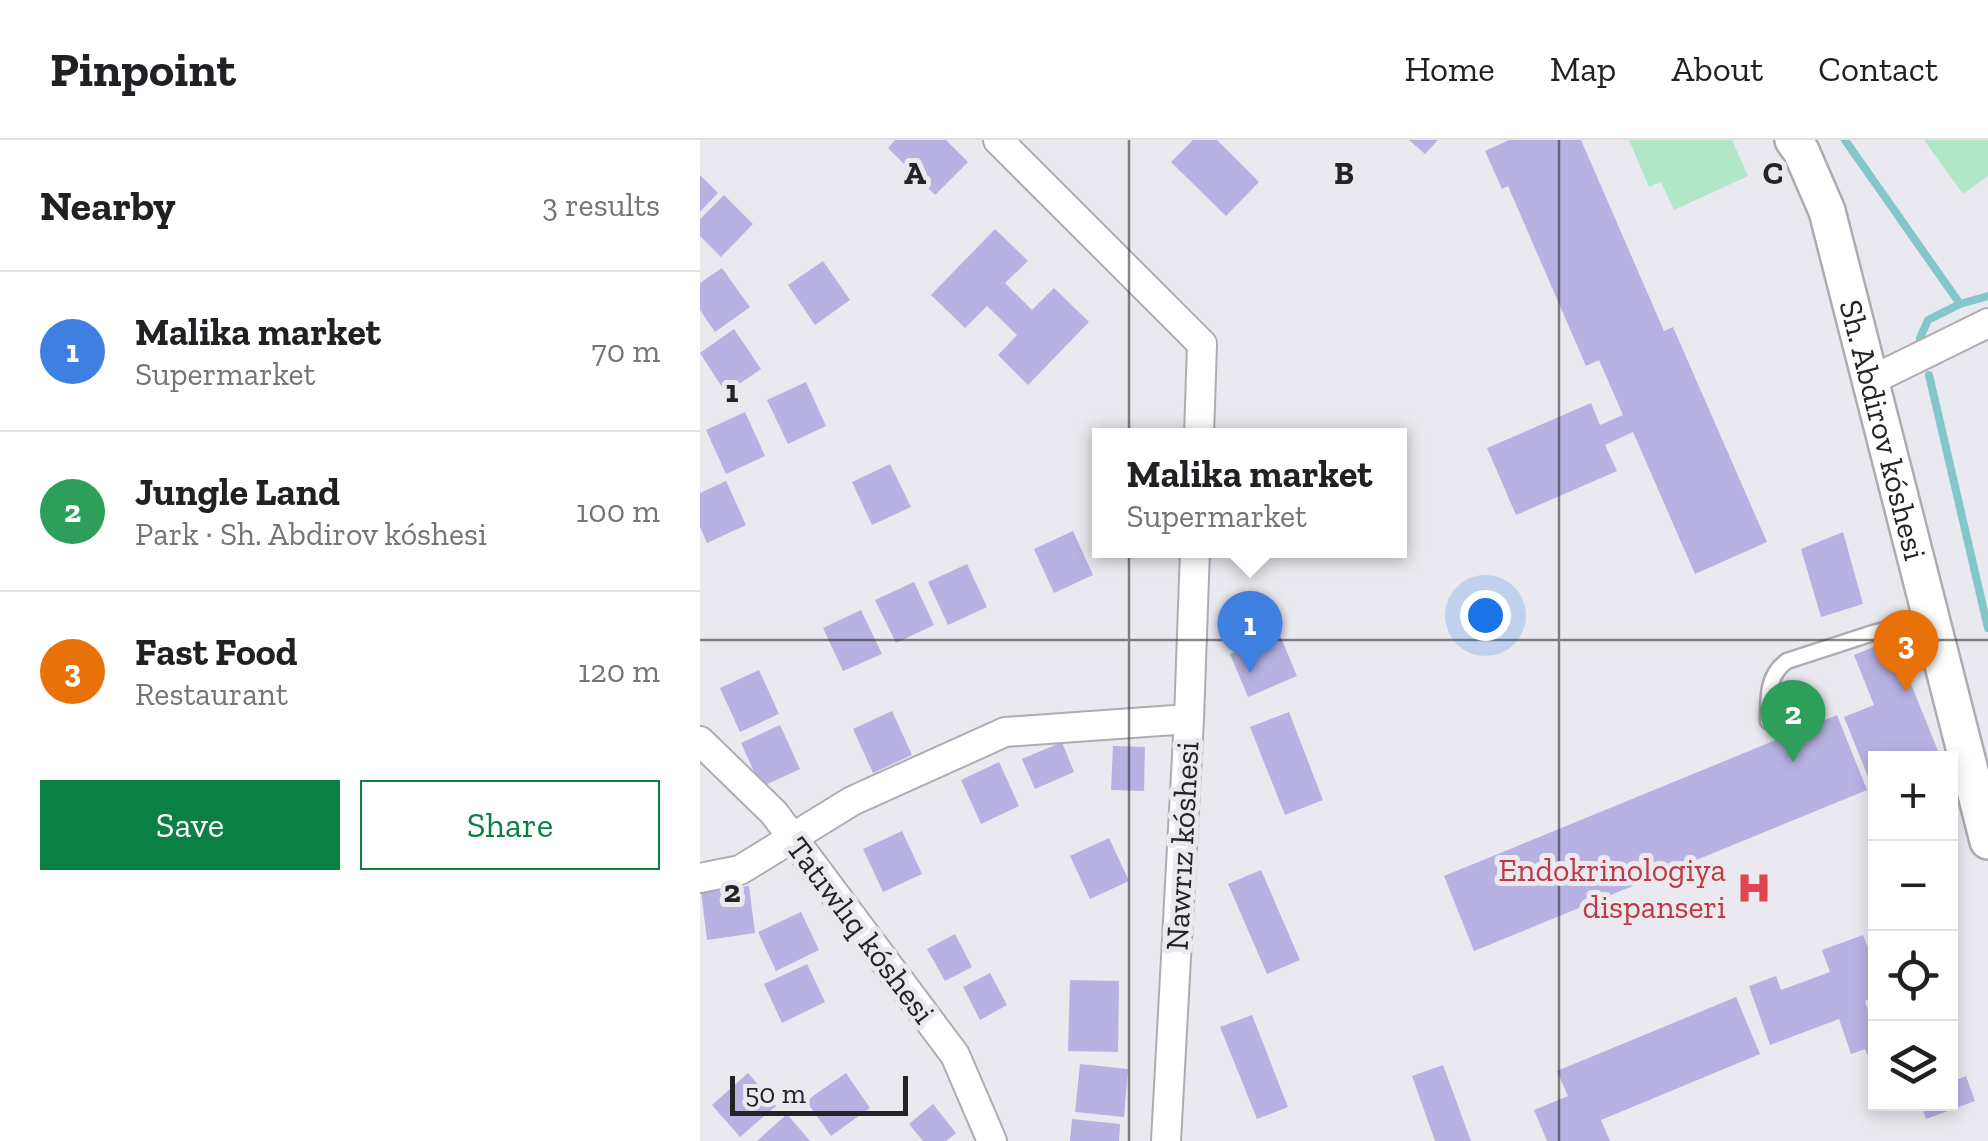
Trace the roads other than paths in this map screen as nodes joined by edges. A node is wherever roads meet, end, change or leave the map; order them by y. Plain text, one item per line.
1 (998, 140) edge
2 (1793, 140) edge
3 (1988, 322) edge
4 (1870, 381) junction
5 (1199, 428) edge
6 (1195, 558) edge
7 (1932, 618) junction
8 (1189, 720) junction
9 (1768, 721) dead end
10 (1975, 735) edge
11 (700, 740) edge
12 (792, 838) junction
13 (1988, 841) edge
14 (700, 878) edge
15 (992, 1141) edge
16 (1166, 1141) edge

1 - 5 street
2 - 4 street, Sh. Abdirov kóshesi
3 - 4 street
4 - 7 street, Sh. Abdirov kóshesi
6 - 8 street, Nawrız kóshesi
7 - 9 lane
7 - 10 street, Sh. Abdirov kóshesi
8 - 12 street
8 - 16 street, Nawrız kóshesi
10 - 13 street, Sh. Abdirov kóshesi
11 - 12 street, Tatıwlıq kóshesi
12 - 14 street
12 - 15 street, Tatıwlıq kóshesi

